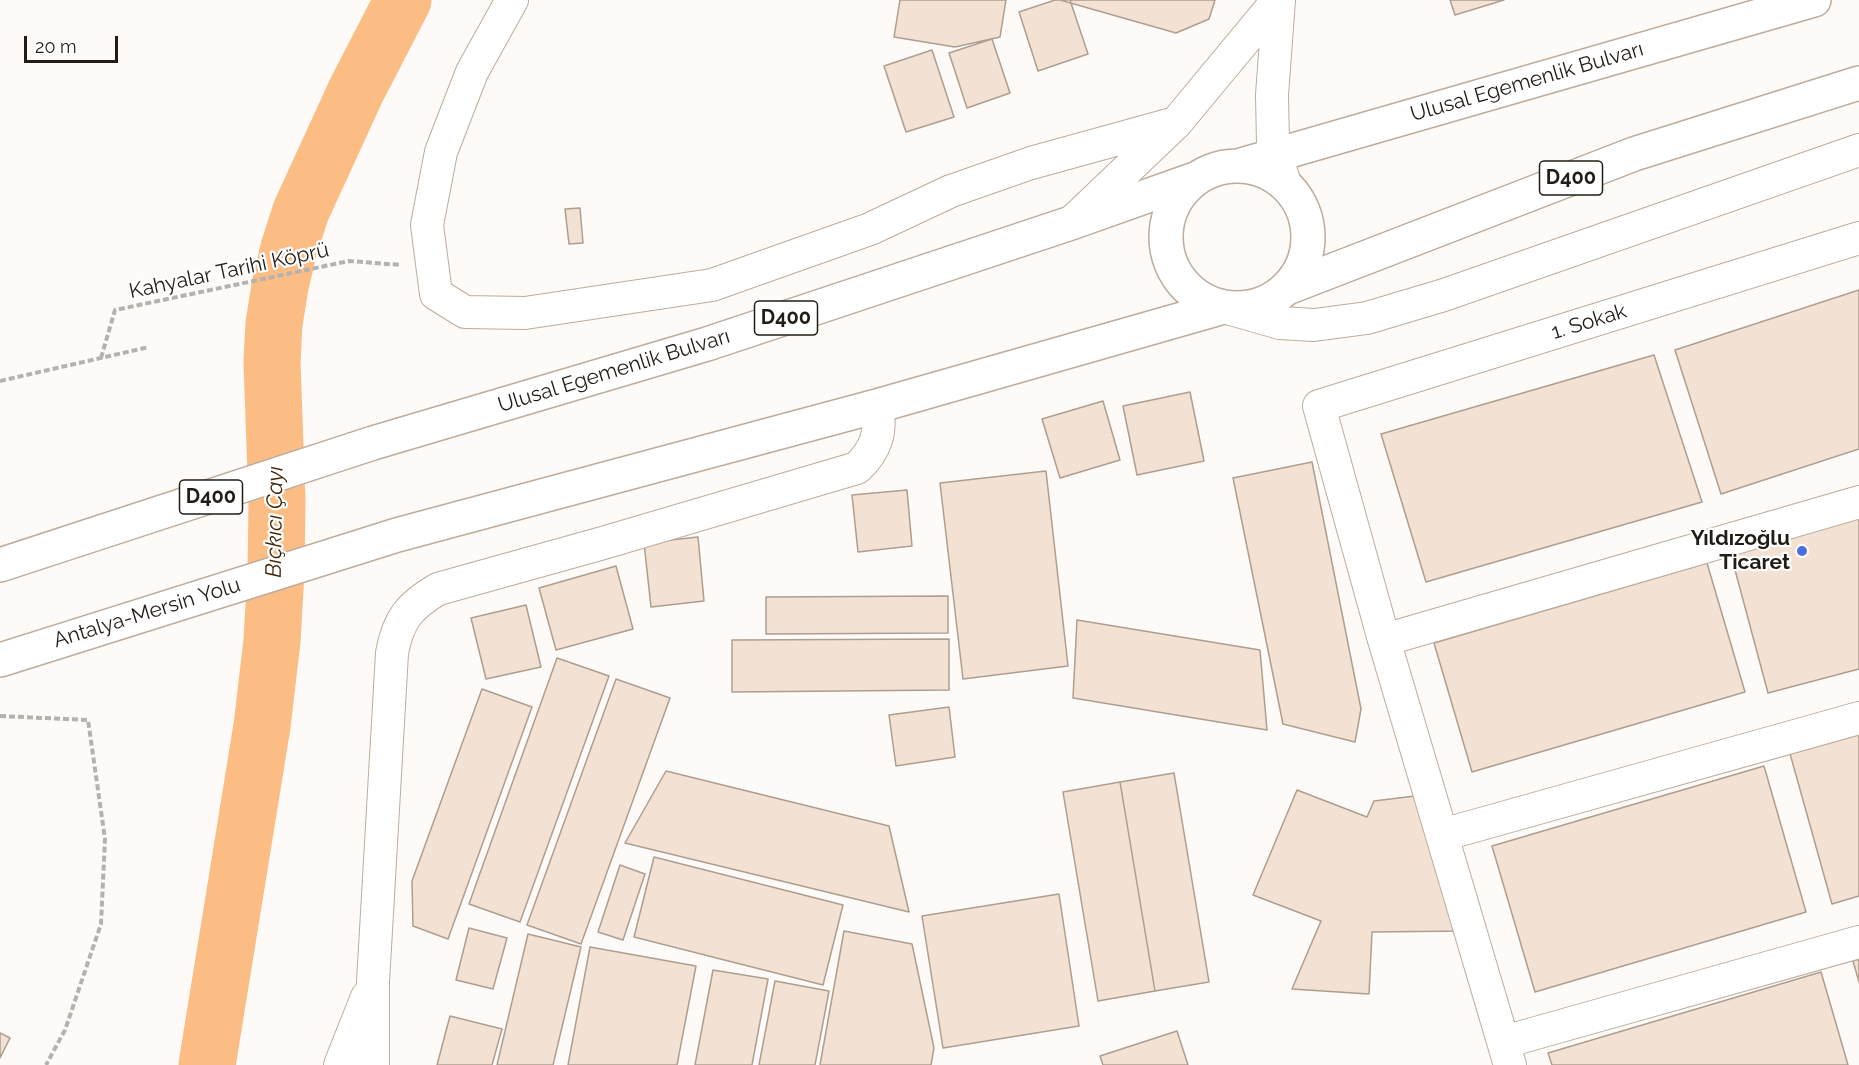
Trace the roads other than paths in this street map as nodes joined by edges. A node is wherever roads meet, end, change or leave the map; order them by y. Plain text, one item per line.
1 (512, 0) edge
2 (1278, 0) edge
3 (1814, 0) edge
4 (1859, 83) edge
5 (1176, 123) junction
6 (1859, 150) edge
7 (1281, 169) junction
8 (1195, 179) junction
9 (1071, 223) junction
10 (1859, 238) edge
11 (1287, 288) junction
12 (1224, 307) junction
13 (877, 406) junction
14 (1859, 502) edge
15 (0, 565) edge
16 (1384, 640) junction
17 (0, 660) edge
18 (1859, 718) edge
19 (1442, 835) junction
20 (1859, 942) edge
21 (373, 982) junction
22 (1507, 1054) edge
23 (340, 1065) edge
24 (373, 1065) edge

1 - 5 street
2 - 5 street
2 - 7 street
3 - 7 highway, Ulusal Egemenlik Bulvarı
4 - 11 highway, D400
5 - 9 street
6 - 12 street
7 - 8 highway, Ulusal Egemenlik Bulvarı
7 - 11 highway
8 - 9 highway, Ulusal Egemenlik Bulvarı / D400
8 - 12 highway
9 - 15 highway, Ulusal Egemenlik Bulvarı / D400
10 - 16 street, 1. Sokak
11 - 12 highway
12 - 13 highway
13 - 17 highway, Antalya-Mersin Yolu
13 - 21 street
14 - 16 street
16 - 19 street
18 - 19 street
19 - 22 street
20 - 22 street
21 - 23 street
21 - 24 street

